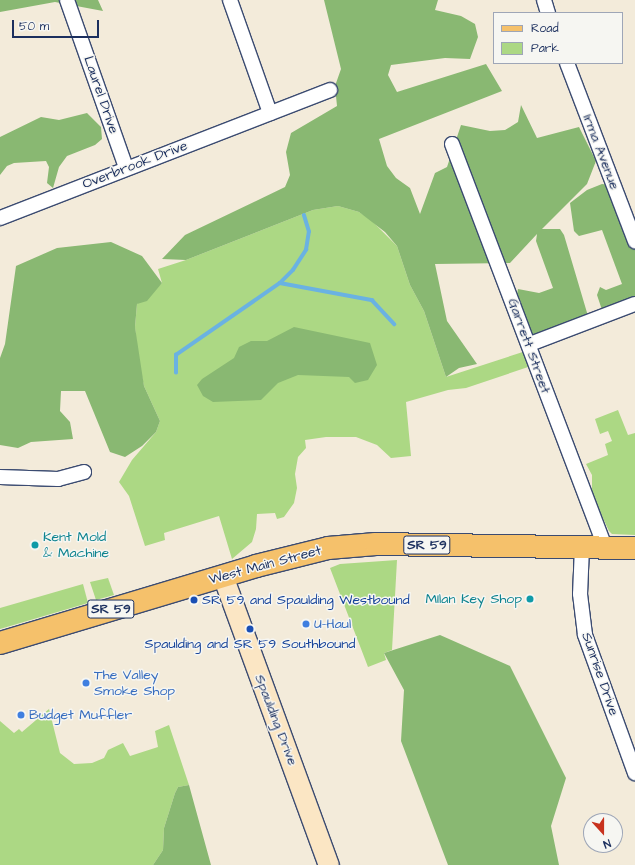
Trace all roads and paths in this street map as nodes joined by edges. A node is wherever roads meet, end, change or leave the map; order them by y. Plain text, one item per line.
1 (67, 0) edge
2 (230, 0) edge
3 (544, 0) edge
4 (548, 12) edge
5 (567, 64) edge
6 (330, 90) dead end
7 (270, 113) junction
8 (452, 144) dead end
9 (126, 168) junction
10 (0, 218) edge
11 (635, 241) edge
12 (635, 304) edge
13 (530, 344) junction
14 (84, 472) dead end
15 (0, 477) edge
16 (582, 547) junction
17 (605, 547) junction
18 (635, 548) edge
19 (223, 576) junction
20 (0, 643) edge
21 (635, 773) edge
22 (330, 865) edge

1 - 9 street, Laurel Drive
2 - 7 street
3 - 4 street
5 - 11 street, Irma Avenue
6 - 7 street, Overbrook Drive
7 - 9 street, Overbrook Drive
8 - 13 street, Garrett Street
9 - 10 street, Overbrook Drive
12 - 13 street
13 - 17 street, Garrett Street
14 - 15 street
16 - 17 main road, West Main Street / SR 59
16 - 19 main road, West Main Street / SR 59
16 - 21 street, Sunrise Drive
17 - 18 main road, West Main Street / SR 59
19 - 20 main road, West Main Street / SR 59
19 - 22 street, Spaulding Drive

